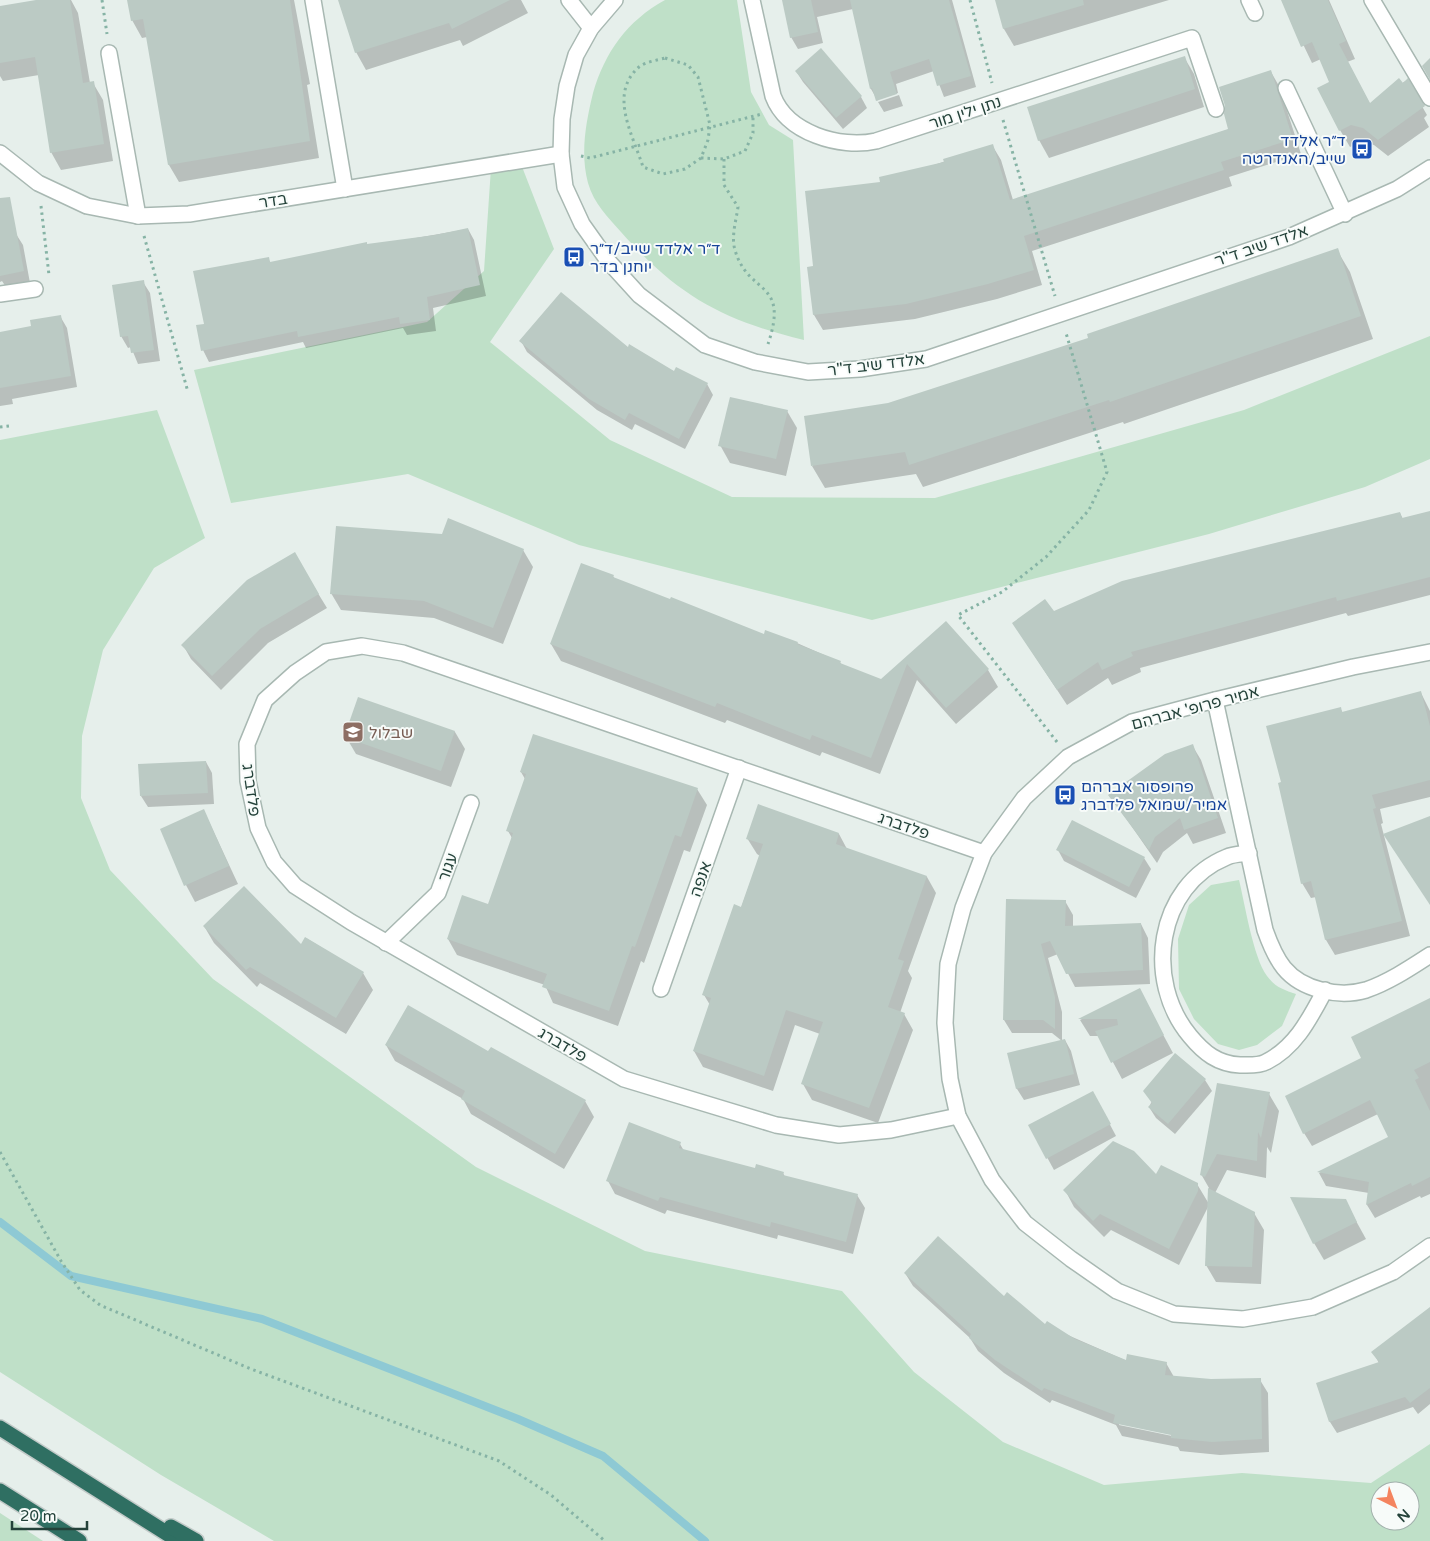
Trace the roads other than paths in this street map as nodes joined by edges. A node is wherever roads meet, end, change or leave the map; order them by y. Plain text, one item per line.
1 (313, 0) edge
2 (569, 0) edge
3 (615, 0) edge
4 (752, 0) edge
5 (1372, 0) edge
6 (591, 28) junction
7 (109, 53) road end
8 (1286, 88) dead end
9 (1430, 98) edge
10 (1216, 109) dead end
11 (0, 153) edge
12 (561, 154) junction
13 (1430, 168) edge
14 (345, 189) junction
15 (1345, 214) junction
16 (138, 216) junction
17 (35, 288) road end
18 (0, 294) edge
19 (1430, 652) edge
20 (1215, 700) junction
21 (739, 768) junction
22 (470, 803) dead end
23 (984, 853) junction
24 (1249, 853) junction
25 (386, 942) junction
26 (1430, 955) edge
27 (661, 989) dead end
28 (1325, 990) junction
29 (958, 1116) junction
30 (1430, 1246) edge
31 (0, 1428) edge
32 (67, 1470) junction
33 (0, 1491) edge
34 (79, 1541) edge
35 (179, 1541) edge
36 (196, 1541) edge

1 - 14 street
2 - 6 street
3 - 6 street, אלדד שיב ד"ר
4 - 10 street, נתן ילין מור
5 - 9 street
6 - 12 street, אלדד שיב ד"ר
7 - 16 street
8 - 15 street
11 - 16 street, בדר
12 - 14 street, בדר
12 - 15 street, אלדד שיב ד"ר
13 - 15 street, אלדד שיב ד"ר
14 - 16 street, בדר
17 - 18 street
19 - 20 street, אמיר פרופ' אברהם
20 - 23 street, אמיר פרופ' אברהם
20 - 24 street
21 - 23 street, פלדברג
21 - 25 street, פלדברג
21 - 27 street, אנפה
22 - 25 street, עגור
23 - 29 street, אמיר פרופ' אברהם
24 - 28 street
24 - 28 street
25 - 29 street, פלדברג
26 - 28 street
29 - 30 street, אמיר פרופ' אברהם
31 - 32 highway
32 - 35 highway
32 - 36 highway
33 - 34 highway

